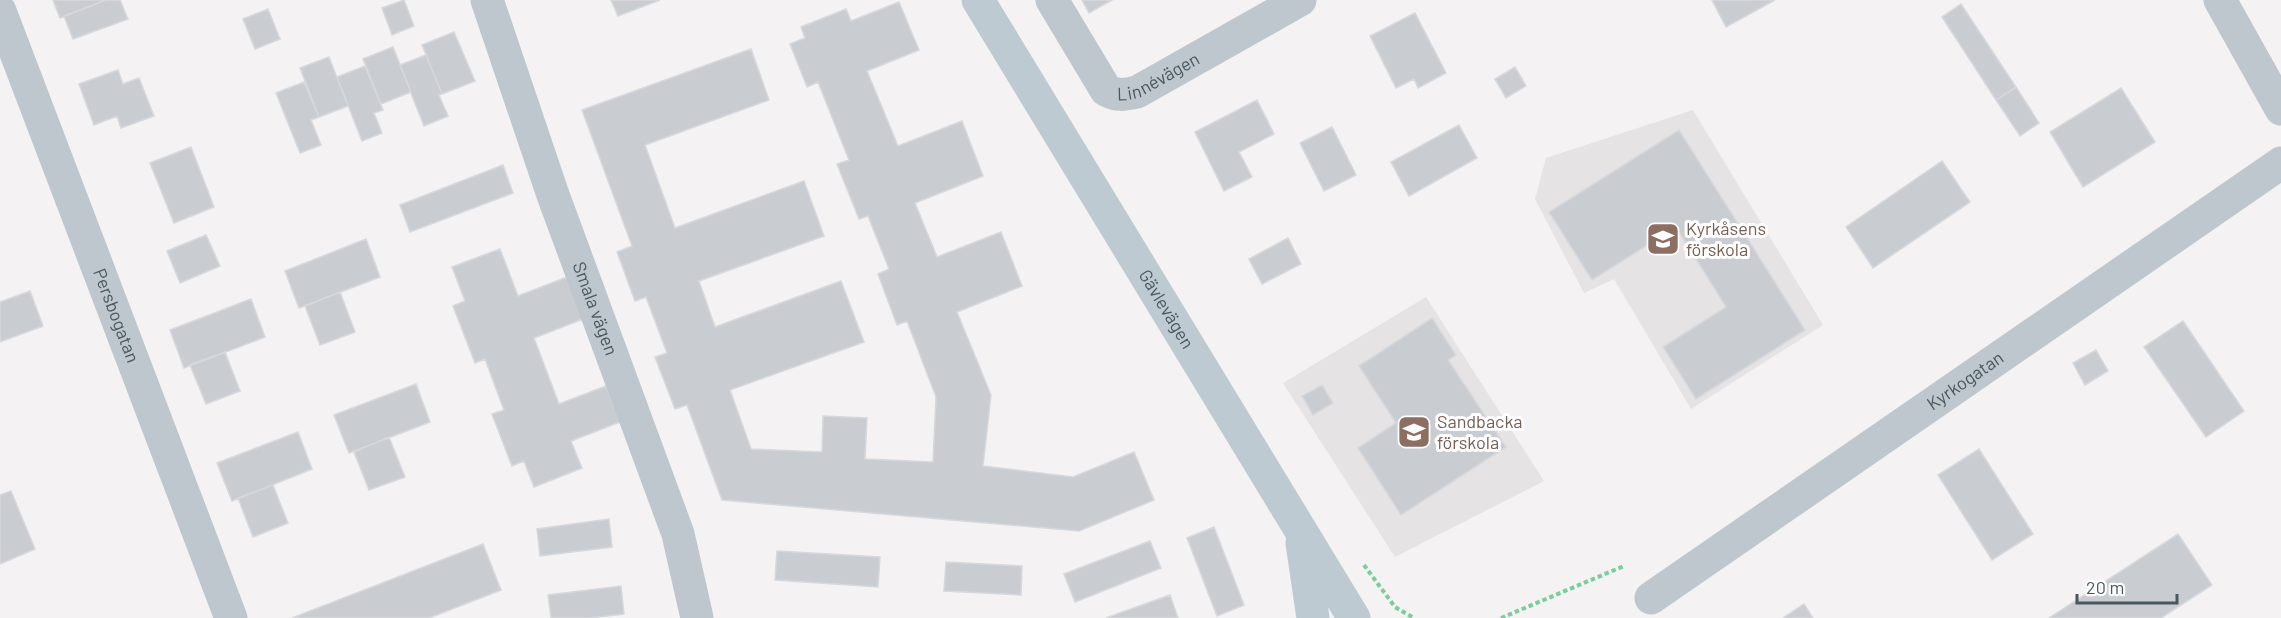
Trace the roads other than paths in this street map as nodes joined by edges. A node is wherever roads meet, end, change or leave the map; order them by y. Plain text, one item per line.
1 (486, 0) edge
2 (978, 0) edge
3 (1052, 0) edge
4 (1300, 0) edge
5 (2220, 0) edge
6 (0, 11) edge
7 (2281, 109) edge
8 (2281, 163) edge
9 (1300, 530) junction
10 (1651, 598) dead end
11 (231, 618) edge
12 (697, 618) edge
13 (1313, 618) edge
14 (1354, 618) edge

1 - 12 street, Smala vägen
2 - 9 main road, Gävlevägen
3 - 4 street, Linnévägen
5 - 7 street
6 - 11 street, Persbogatan
8 - 10 street, Kyrkogatan
9 - 13 main road
9 - 14 main road, Gävlevägen

